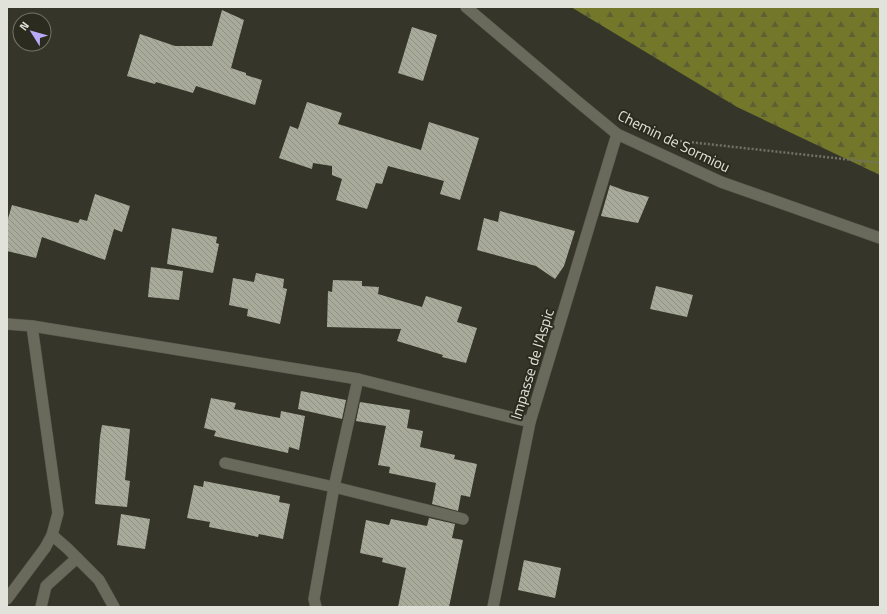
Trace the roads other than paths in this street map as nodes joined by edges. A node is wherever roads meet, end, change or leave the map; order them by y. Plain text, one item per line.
1 (466, 7) edge
2 (617, 134) junction
3 (880, 238) edge
4 (7, 324) edge
5 (32, 326) junction
6 (358, 379) junction
7 (530, 422) junction
8 (225, 463) dead end
9 (334, 487) junction
10 (463, 519) dead end
11 (52, 535) junction
12 (77, 558) junction
13 (7, 599) edge
14 (41, 607) edge
15 (114, 607) edge
16 (316, 607) edge
17 (493, 607) edge

1 - 2 street, Chemin de Sormiou
2 - 3 street, Chemin de Sormiou
2 - 7 street, Impasse de l'Aspic
4 - 5 street
5 - 6 street
5 - 11 street
6 - 7 street
6 - 9 street
7 - 17 street, Impasse de l'Aspic
8 - 9 street
9 - 10 street
9 - 16 street
11 - 12 street
11 - 13 street
12 - 14 street
12 - 15 street

